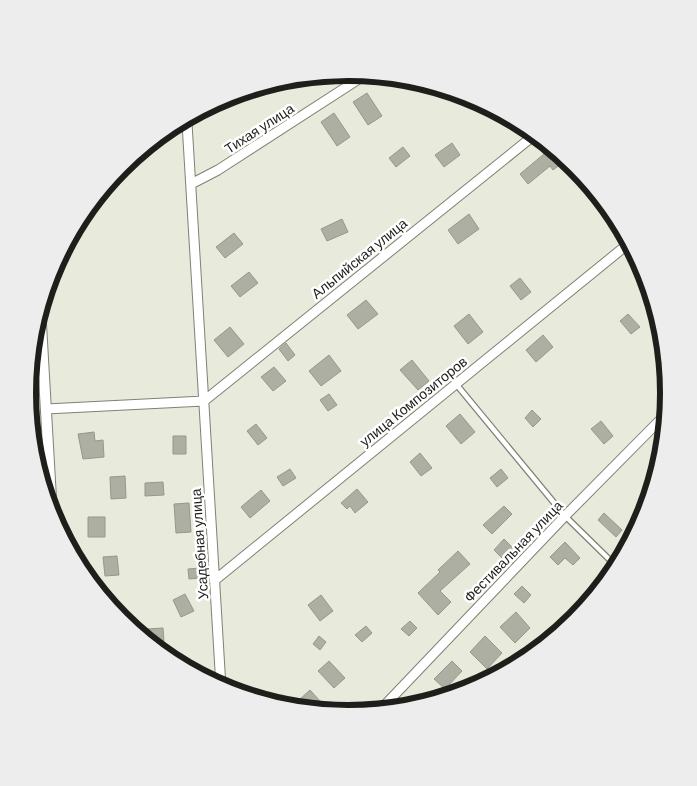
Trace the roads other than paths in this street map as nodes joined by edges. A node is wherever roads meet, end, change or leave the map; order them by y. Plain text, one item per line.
1 (356, 81) edge
2 (187, 126) edge
3 (530, 139) edge
4 (191, 184) junction
5 (624, 247) edge
6 (42, 335) edge
7 (456, 384) junction
8 (204, 401) junction
9 (46, 409) junction
10 (659, 422) edge
11 (49, 479) edge
12 (566, 516) junction
13 (611, 561) edge
14 (215, 580) junction
15 (221, 677) edge
16 (387, 703) edge

1 - 4 street, Тихая улица
2 - 4 street, Усадебная улица
3 - 8 street, Альпийская улица
4 - 8 street, Усадебная улица
5 - 7 street, улица Композиторов
6 - 9 street
7 - 12 lane
7 - 14 street, улица Композиторов
8 - 9 street
8 - 14 street, Усадебная улица
9 - 11 street
10 - 12 street, Фестивальная улица
12 - 13 lane
12 - 16 street, Фестивальная улица
14 - 15 street, Усадебная улица

